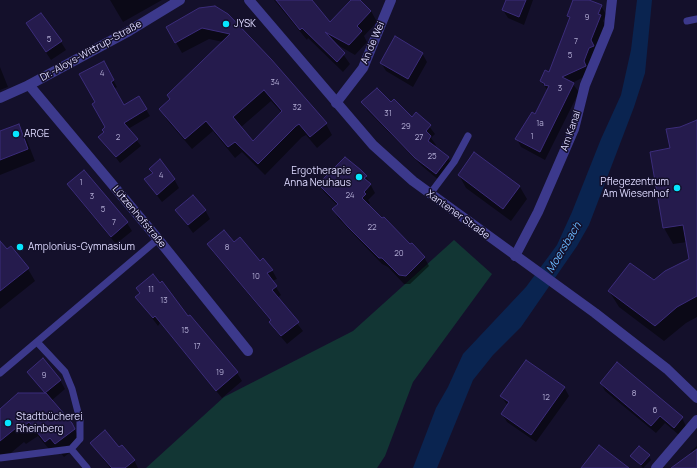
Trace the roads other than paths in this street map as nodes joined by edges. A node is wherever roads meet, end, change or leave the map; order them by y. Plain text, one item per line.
1 (180, 0) edge
2 (249, 0) edge
3 (391, 0) edge
4 (612, 0) edge
5 (697, 19) edge
6 (687, 21) dead end
7 (29, 85) junction
8 (0, 98) edge
9 (336, 103) junction
10 (468, 136) dead end
11 (430, 194) junction
12 (158, 239) junction
13 (515, 256) junction
14 (37, 342) junction
15 (248, 351) dead end
16 (0, 373) edge
17 (697, 398) edge
18 (697, 420) edge
19 (71, 449) junction
20 (0, 458) edge
21 (87, 468) edge
22 (656, 468) edge

1 - 7 street, Dr.-Aloys-Wittrup-Straße
2 - 9 street, Xantener Straße
3 - 9 street, An de Wei
4 - 13 street, Am Kanal
5 - 6 lane
7 - 8 street, Dr.-Aloys-Wittrup-Straße
7 - 12 street, Lützenhofstraße
9 - 11 street, Xantener Straße
10 - 11 lane
11 - 13 street, Xantener Straße
12 - 14 lane
12 - 15 street, Lützenhofstraße
13 - 17 street, Xantener Straße
14 - 16 lane
14 - 19 lane
18 - 22 street
19 - 20 lane
19 - 21 lane

